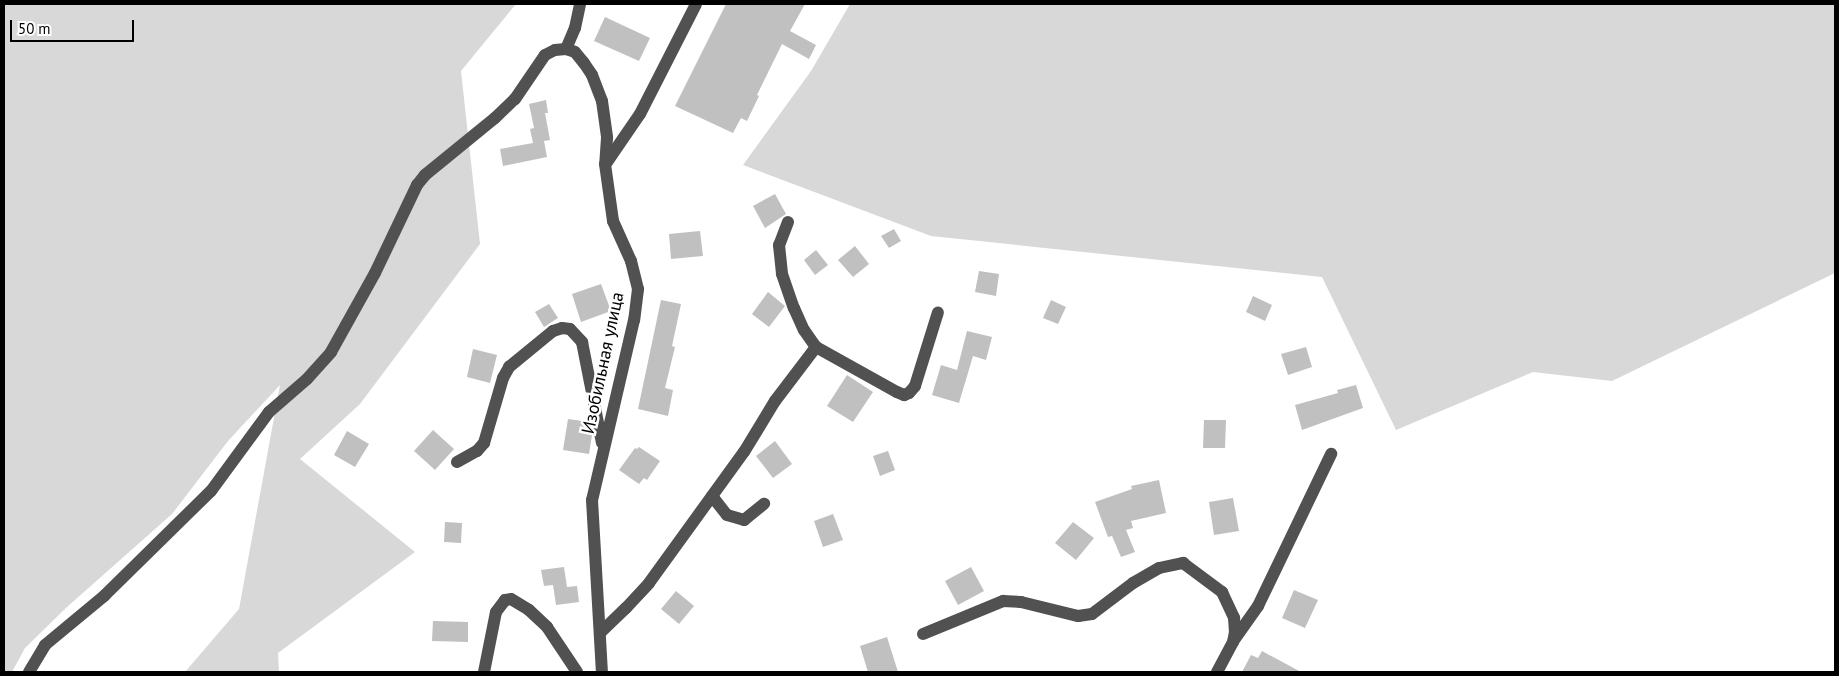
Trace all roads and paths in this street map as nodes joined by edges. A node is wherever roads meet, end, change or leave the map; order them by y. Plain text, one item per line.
1 (580, 4) edge
2 (696, 4) edge
3 (570, 50) junction
4 (605, 164) junction
5 (788, 222) dead end
6 (938, 312) dead end
7 (816, 347) junction
8 (603, 448) junction
9 (1331, 454) dead end
10 (457, 462) dead end
11 (712, 496) junction
12 (764, 504) dead end
13 (600, 632) junction
14 (923, 634) dead end
15 (1233, 642) junction
16 (30, 672) edge
17 (484, 672) edge
18 (577, 672) edge
19 (602, 672) edge
20 (1217, 672) edge

1 - 3 street
2 - 4 street
3 - 4 street, Изобильная улица
3 - 16 street
4 - 8 street, Изобильная улица
5 - 7 street
6 - 7 street
7 - 11 street
8 - 10 street
8 - 13 street, Изобильная улица
9 - 15 street
11 - 12 street
11 - 13 street
13 - 19 street, Изобильная улица
14 - 15 street
15 - 20 street
17 - 18 street

